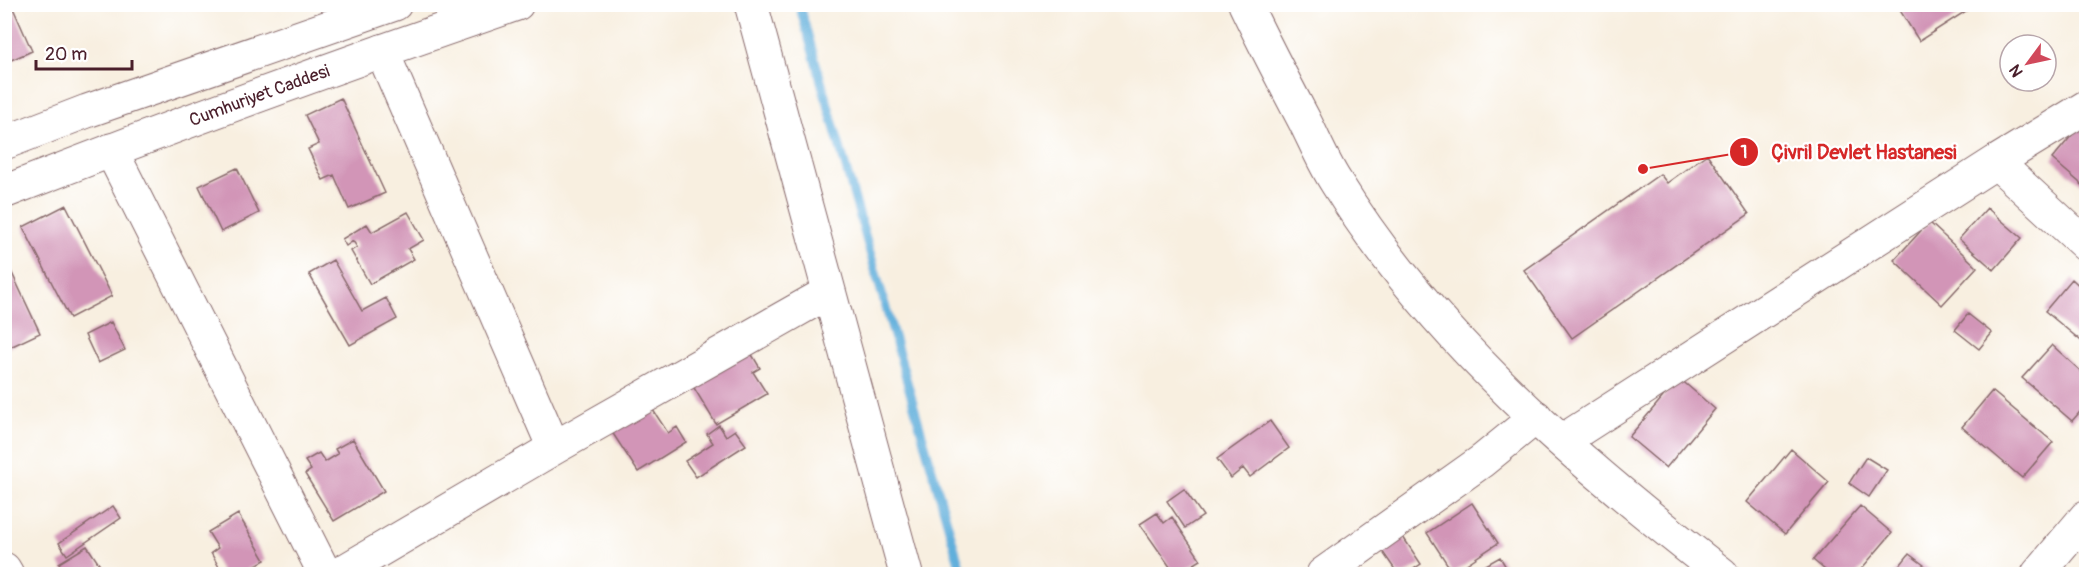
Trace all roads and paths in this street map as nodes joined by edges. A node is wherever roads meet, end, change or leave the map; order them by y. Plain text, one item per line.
1 (395, 4) edge
2 (517, 4) edge
3 (751, 4) edge
4 (1245, 4) edge
5 (382, 51) junction
6 (2086, 107) edge
7 (4, 143) edge
8 (111, 150) junction
9 (1996, 162) junction
10 (4, 192) edge
11 (2086, 244) edge
12 (829, 292) junction
13 (1536, 417) junction
14 (1562, 441) junction
15 (554, 448) junction
16 (2086, 517) edge
17 (4, 569) edge
18 (7, 574) edge
19 (325, 574) edge
20 (339, 574) edge
21 (906, 574) edge
22 (1323, 574) edge
23 (1722, 574) edge
24 (2038, 574) edge

1 - 7 street
2 - 5 street, Cumhuriyet Caddesi
3 - 12 street
4 - 13 street
5 - 8 street, Cumhuriyet Caddesi
5 - 15 street
6 - 9 street
8 - 10 street, Cumhuriyet Caddesi
8 - 19 street
9 - 11 street
9 - 14 street
12 - 15 street
12 - 21 street
13 - 14 street
13 - 22 street
14 - 23 street
15 - 20 street
16 - 24 street
17 - 18 street

